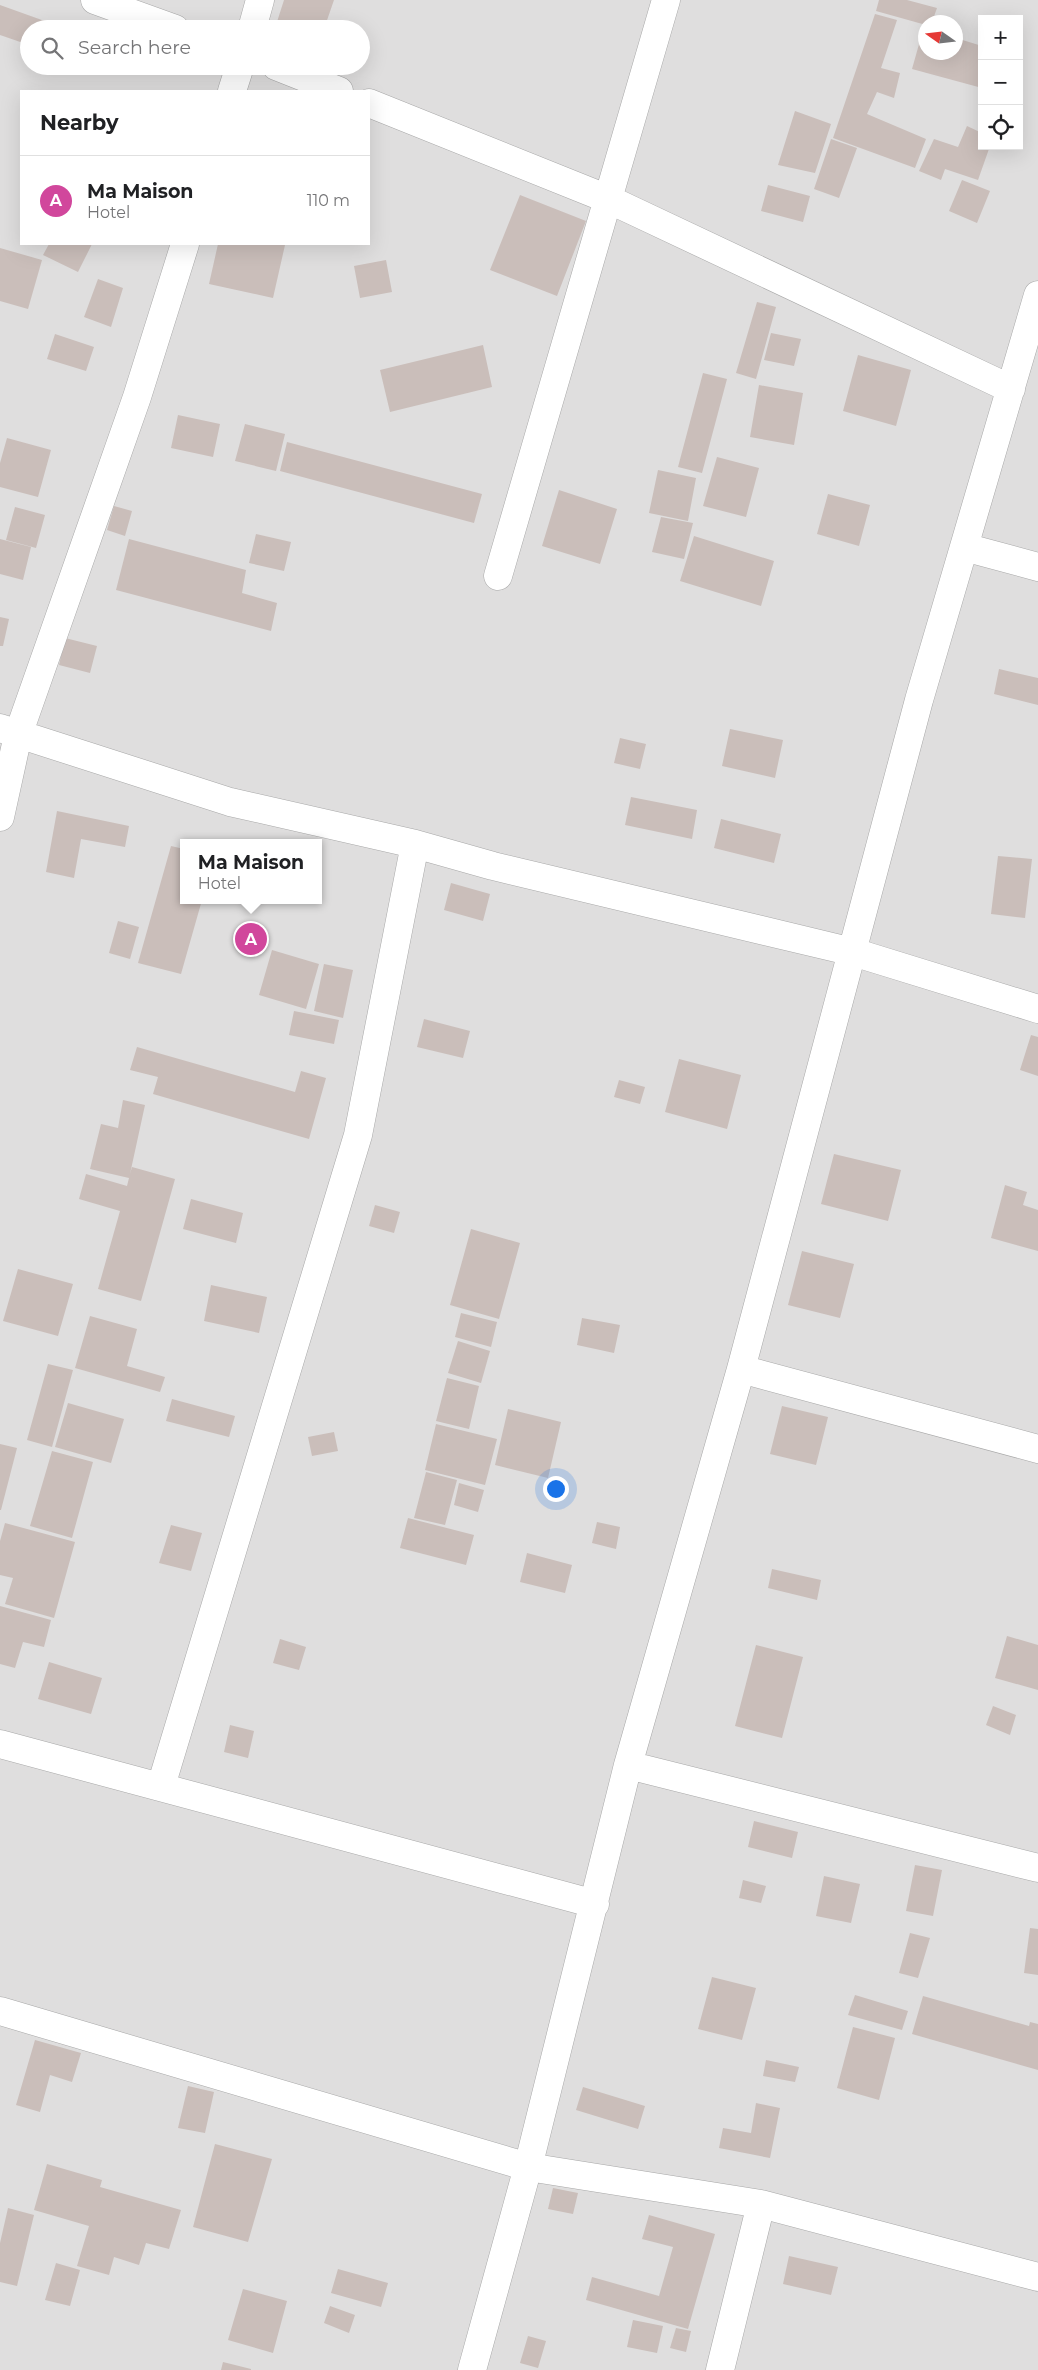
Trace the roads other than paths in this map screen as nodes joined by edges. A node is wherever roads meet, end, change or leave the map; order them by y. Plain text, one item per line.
1 (95, 0) edge
2 (260, 0) edge
3 (666, 0) edge
4 (150, 20) edge
5 (254, 20) edge
6 (237, 75) edge
7 (299, 75) edge
8 (232, 90) edge
9 (336, 90) edge
10 (370, 103) edge
11 (608, 199) junction
12 (184, 245) edge
13 (1038, 295) edge
14 (1011, 389) junction
15 (964, 547) junction
16 (1038, 567) edge
17 (498, 576) dead end
18 (9, 731) edge
19 (0, 817) edge
20 (414, 844) junction
21 (853, 952) junction
22 (1038, 1009) edge
23 (741, 1369) junction
24 (1038, 1449) edge
25 (0, 1744) edge
26 (628, 1765) junction
27 (161, 1786) junction
28 (1038, 1868) edge
29 (595, 1904) junction
30 (0, 2011) edge
31 (528, 2167) junction
32 (761, 2204) junction
33 (1038, 2278) edge
34 (472, 2370) edge
35 (720, 2370) edge

1 - 4 street
2 - 5 street
3 - 11 street
6 - 8 street
7 - 9 street
10 - 11 street
11 - 14 street
11 - 17 street
12 - 18 street
13 - 14 street
14 - 15 street
15 - 16 street
15 - 21 street
18 - 19 street
18 - 20 street
20 - 21 street
20 - 27 street
21 - 22 street
21 - 23 street
23 - 24 street
23 - 26 street
25 - 27 street
26 - 28 street
26 - 29 street
27 - 29 street
29 - 31 street
30 - 31 street
31 - 32 street
31 - 34 street
32 - 33 street
32 - 35 street

